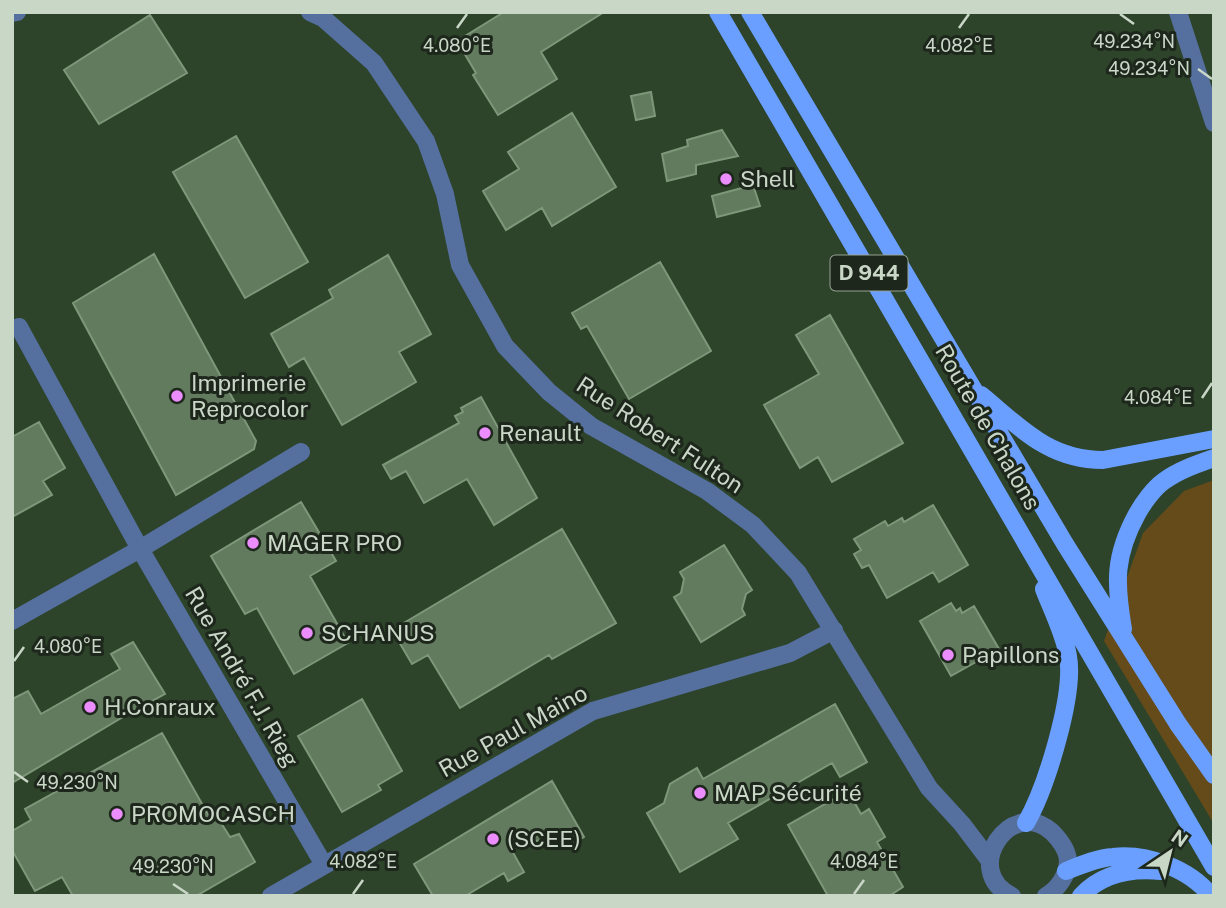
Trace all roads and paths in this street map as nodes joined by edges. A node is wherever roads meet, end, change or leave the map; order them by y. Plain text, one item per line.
1 (310, 12) edge
2 (718, 12) edge
3 (750, 12) edge
4 (1178, 12) edge
5 (1212, 120) edge
6 (19, 327) dead end
7 (969, 384) junction
8 (1214, 439) edge
9 (300, 452) dead end
10 (1214, 458) edge
11 (1022, 534) junction
12 (140, 549) junction
13 (12, 621) edge
14 (834, 630) junction
15 (1125, 640) junction
16 (1214, 775) edge
17 (962, 824) junction
18 (1017, 825) junction
19 (990, 861) junction
20 (324, 865) junction
21 (1214, 867) edge
22 (1066, 871) junction
23 (1181, 873) junction
24 (1010, 895) edge
25 (1049, 895) edge
26 (271, 896) edge
27 (1081, 896) edge
28 (1211, 896) edge

1 - 14 street, Rue Robert Fulton
2 - 11 main road, Route de Chalons / D 944
3 - 7 main road, Route de Chalons / D 944
4 - 5 street
6 - 12 street, Rue André F.J. Rieg
7 - 8 main road
7 - 15 main road, Route de Chalons / D 944
9 - 12 street
10 - 15 main road
11 - 18 main road
11 - 21 main road, Route de Chalons / D 944
12 - 13 street
12 - 20 street, Rue André F.J. Rieg
14 - 17 street, Rue Robert Fulton
14 - 20 street, Rue Paul Maino
15 - 16 main road, Route de Chalons
17 - 18 street
17 - 19 street, Rue Robert Fulton
18 - 19 street
18 - 22 street
19 - 24 street, Rue Robert Fulton
20 - 26 street, Rue Paul Maino
22 - 23 main road
22 - 25 street
23 - 27 main road
23 - 28 main road

